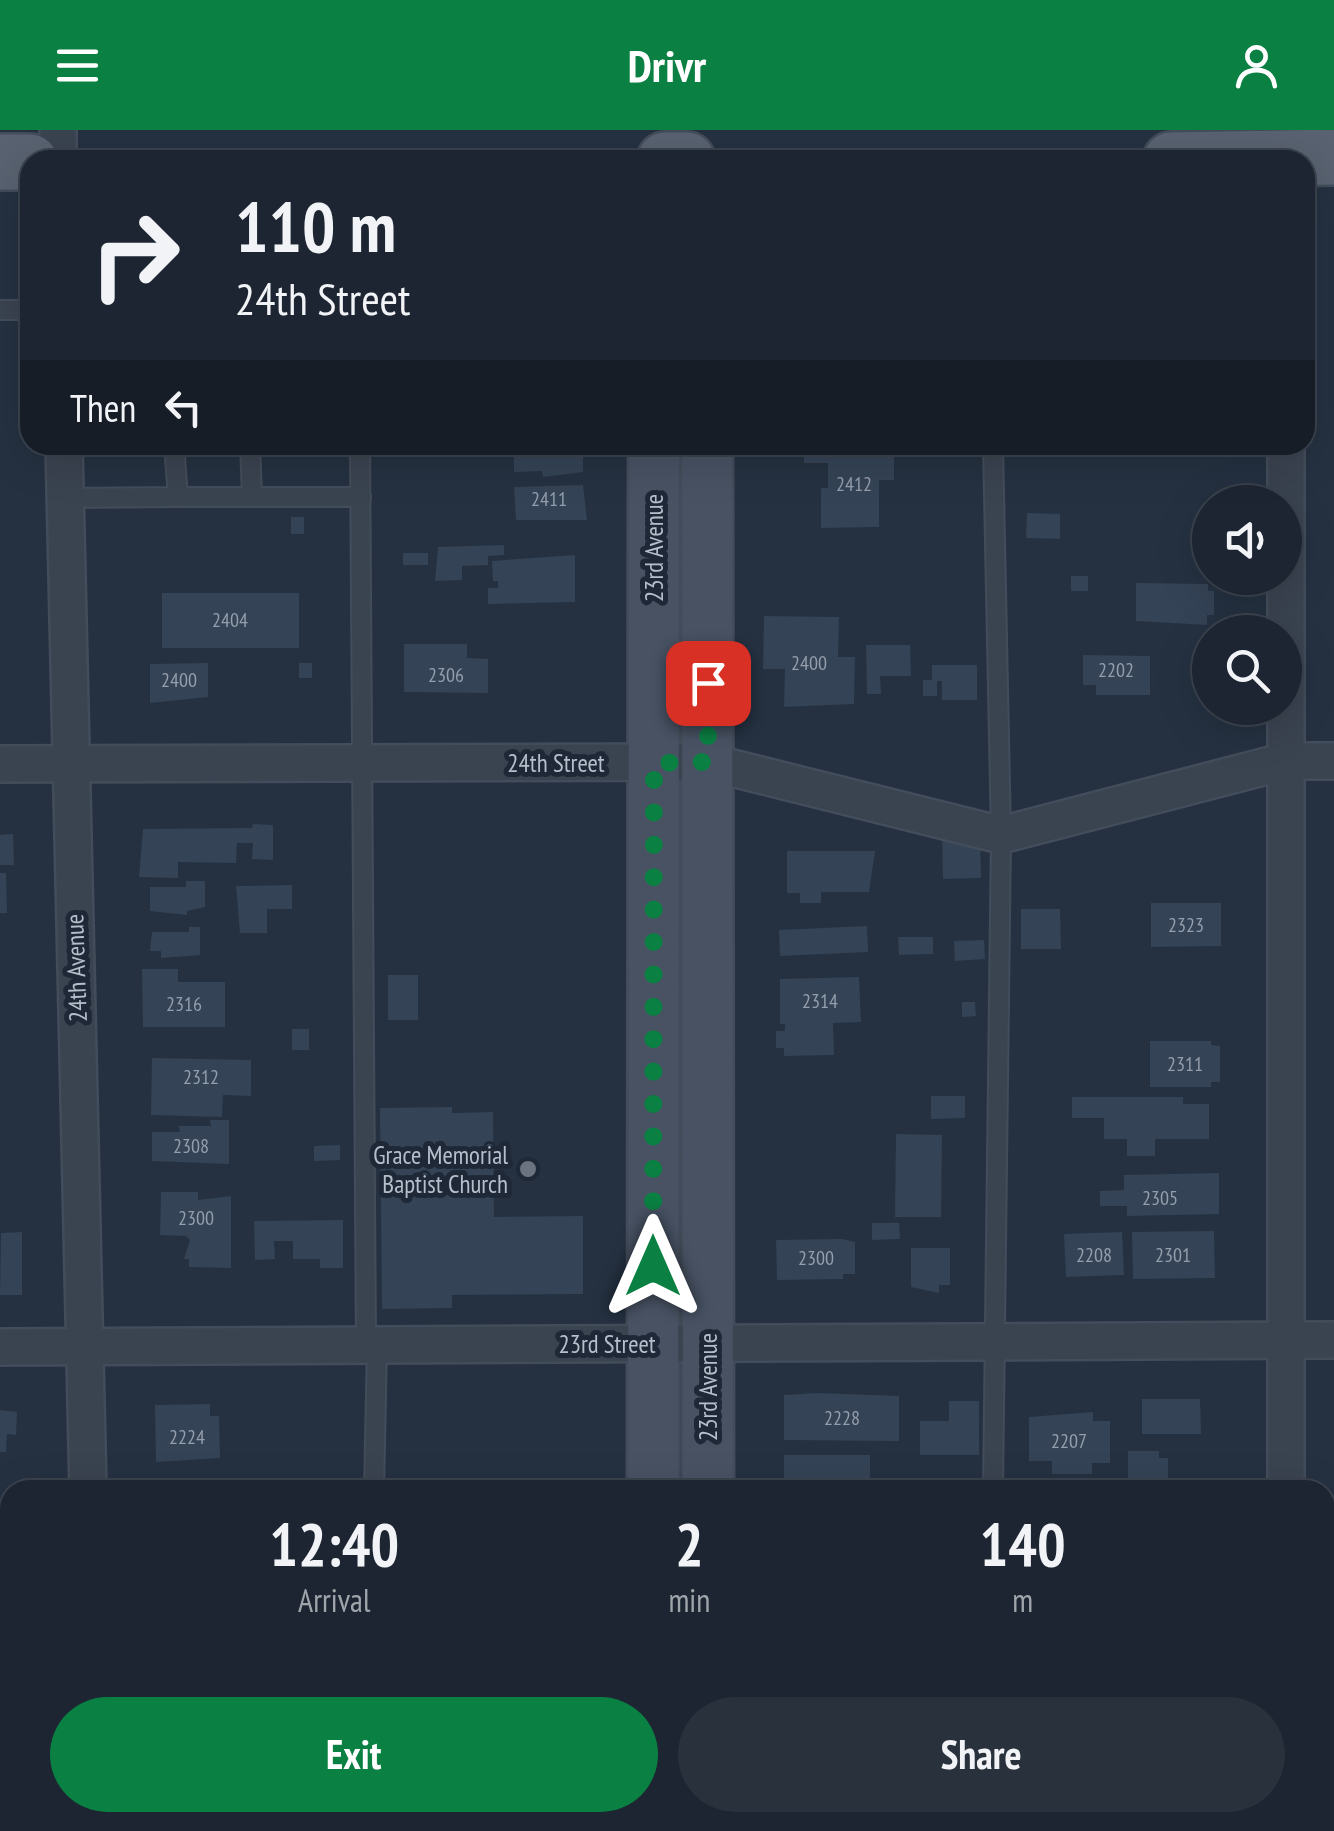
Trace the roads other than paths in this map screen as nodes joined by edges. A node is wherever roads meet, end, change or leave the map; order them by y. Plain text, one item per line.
1 (64, 455) edge
2 (175, 455) edge
3 (250, 455) edge
4 (360, 455) edge
5 (654, 455) edge
6 (707, 455) edge
7 (993, 455) edge
8 (1286, 455) edge
9 (178, 497) junction
10 (252, 497) junction
11 (65, 498) junction
12 (361, 498) junction
13 (1334, 760) edge
14 (1286, 761) junction
15 (708, 762) junction
16 (654, 763) junction
17 (0, 764) edge
18 (70, 764) junction
19 (365, 764) junction
20 (1001, 835) junction
21 (1286, 1340) junction
22 (1334, 1340) edge
23 (708, 1343) junction
24 (653, 1344) junction
25 (996, 1344) junction
26 (372, 1345) junction
27 (87, 1346) junction
28 (0, 1347) edge
29 (88, 1480) edge
30 (374, 1480) edge
31 (653, 1480) edge
32 (708, 1480) edge
33 (993, 1480) edge
34 (1286, 1480) edge

1 - 11 street, 24th Avenue
2 - 9 lane
3 - 10 lane
4 - 12 lane
5 - 16 street, 23rd Avenue
6 - 15 street, 23rd Avenue
7 - 20 lane
8 - 14 street
9 - 10 lane
9 - 11 lane
10 - 12 lane
11 - 18 street, 24th Avenue
12 - 19 lane
13 - 14 street, 24th Street
14 - 20 street, 24th Street
14 - 21 street
15 - 16 street, 24th Street
15 - 20 street, 24th Street
15 - 23 street, 23rd Avenue
16 - 19 street, 24th Street
16 - 24 street, 23rd Avenue
17 - 18 street, 24th Street
18 - 19 street, 24th Street
18 - 27 street, 24th Avenue
19 - 26 lane
20 - 25 lane
21 - 22 street, 23rd Street
21 - 25 street, 23rd Street
21 - 34 street
23 - 24 street, 23rd Street
23 - 25 street, 23rd Street
23 - 32 street, 23rd Avenue
24 - 26 street, 23rd Street
24 - 31 street, 23rd Avenue
25 - 33 lane
26 - 27 street, 23rd Street
26 - 30 lane
27 - 28 street, 23rd Street
27 - 29 street, 24th Avenue

